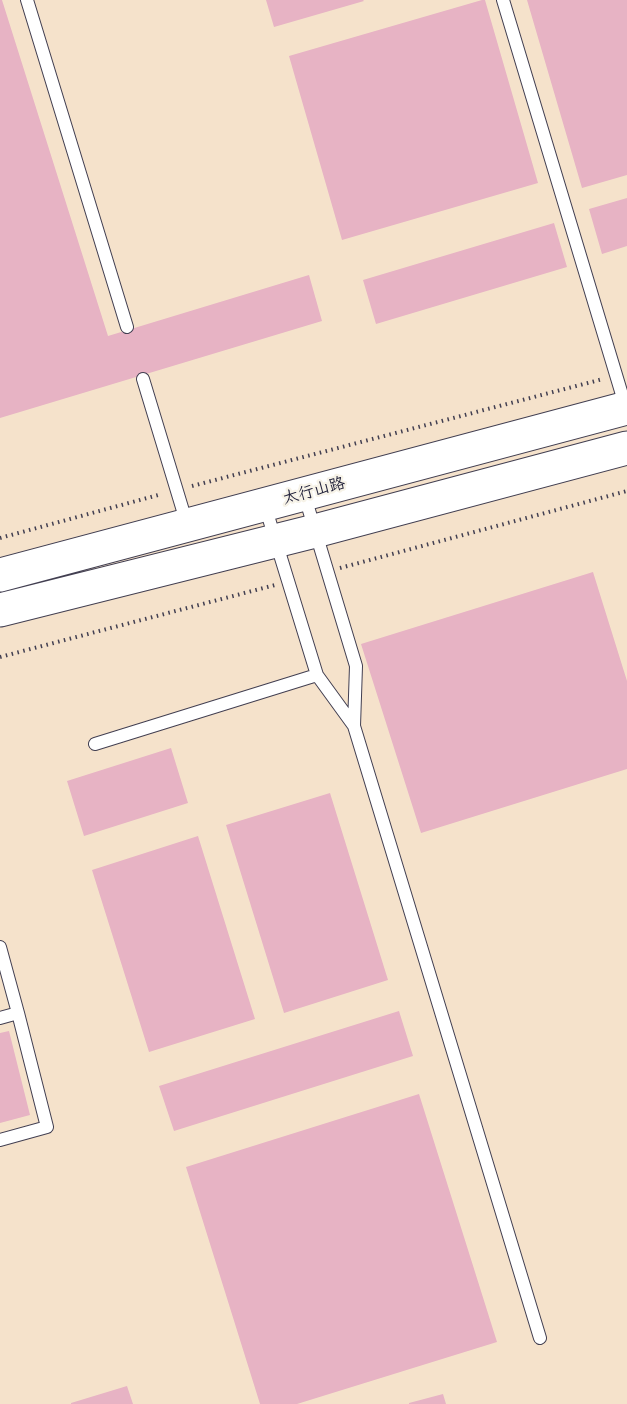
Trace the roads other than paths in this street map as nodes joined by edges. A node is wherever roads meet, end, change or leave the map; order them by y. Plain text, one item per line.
1 (27, 0) edge
2 (503, 0) edge
3 (127, 327) dead end
4 (143, 379) dead end
5 (627, 409) edge
6 (627, 448) edge
7 (304, 494) junction
8 (265, 504) junction
9 (188, 525) junction
10 (315, 531) junction
11 (276, 540) junction
12 (0, 575) edge
13 (0, 610) edge
14 (317, 675) junction
15 (354, 726) junction
16 (95, 744) dead end
17 (0, 947) edge
18 (18, 1013) junction
19 (0, 1018) edge
20 (0, 1140) edge
21 (540, 1338) dead end

1 - 3 lane
2 - 5 lane
4 - 9 lane
5 - 7 street, 太行山路
6 - 10 street
7 - 8 street, 太行山路
7 - 10 lane
8 - 9 street, 太行山路
8 - 11 lane
9 - 12 street, 太行山路
10 - 11 street
10 - 15 lane
11 - 13 street
11 - 14 lane
14 - 15 lane
14 - 16 lane
15 - 21 lane
17 - 18 lane
18 - 19 lane
18 - 20 lane

